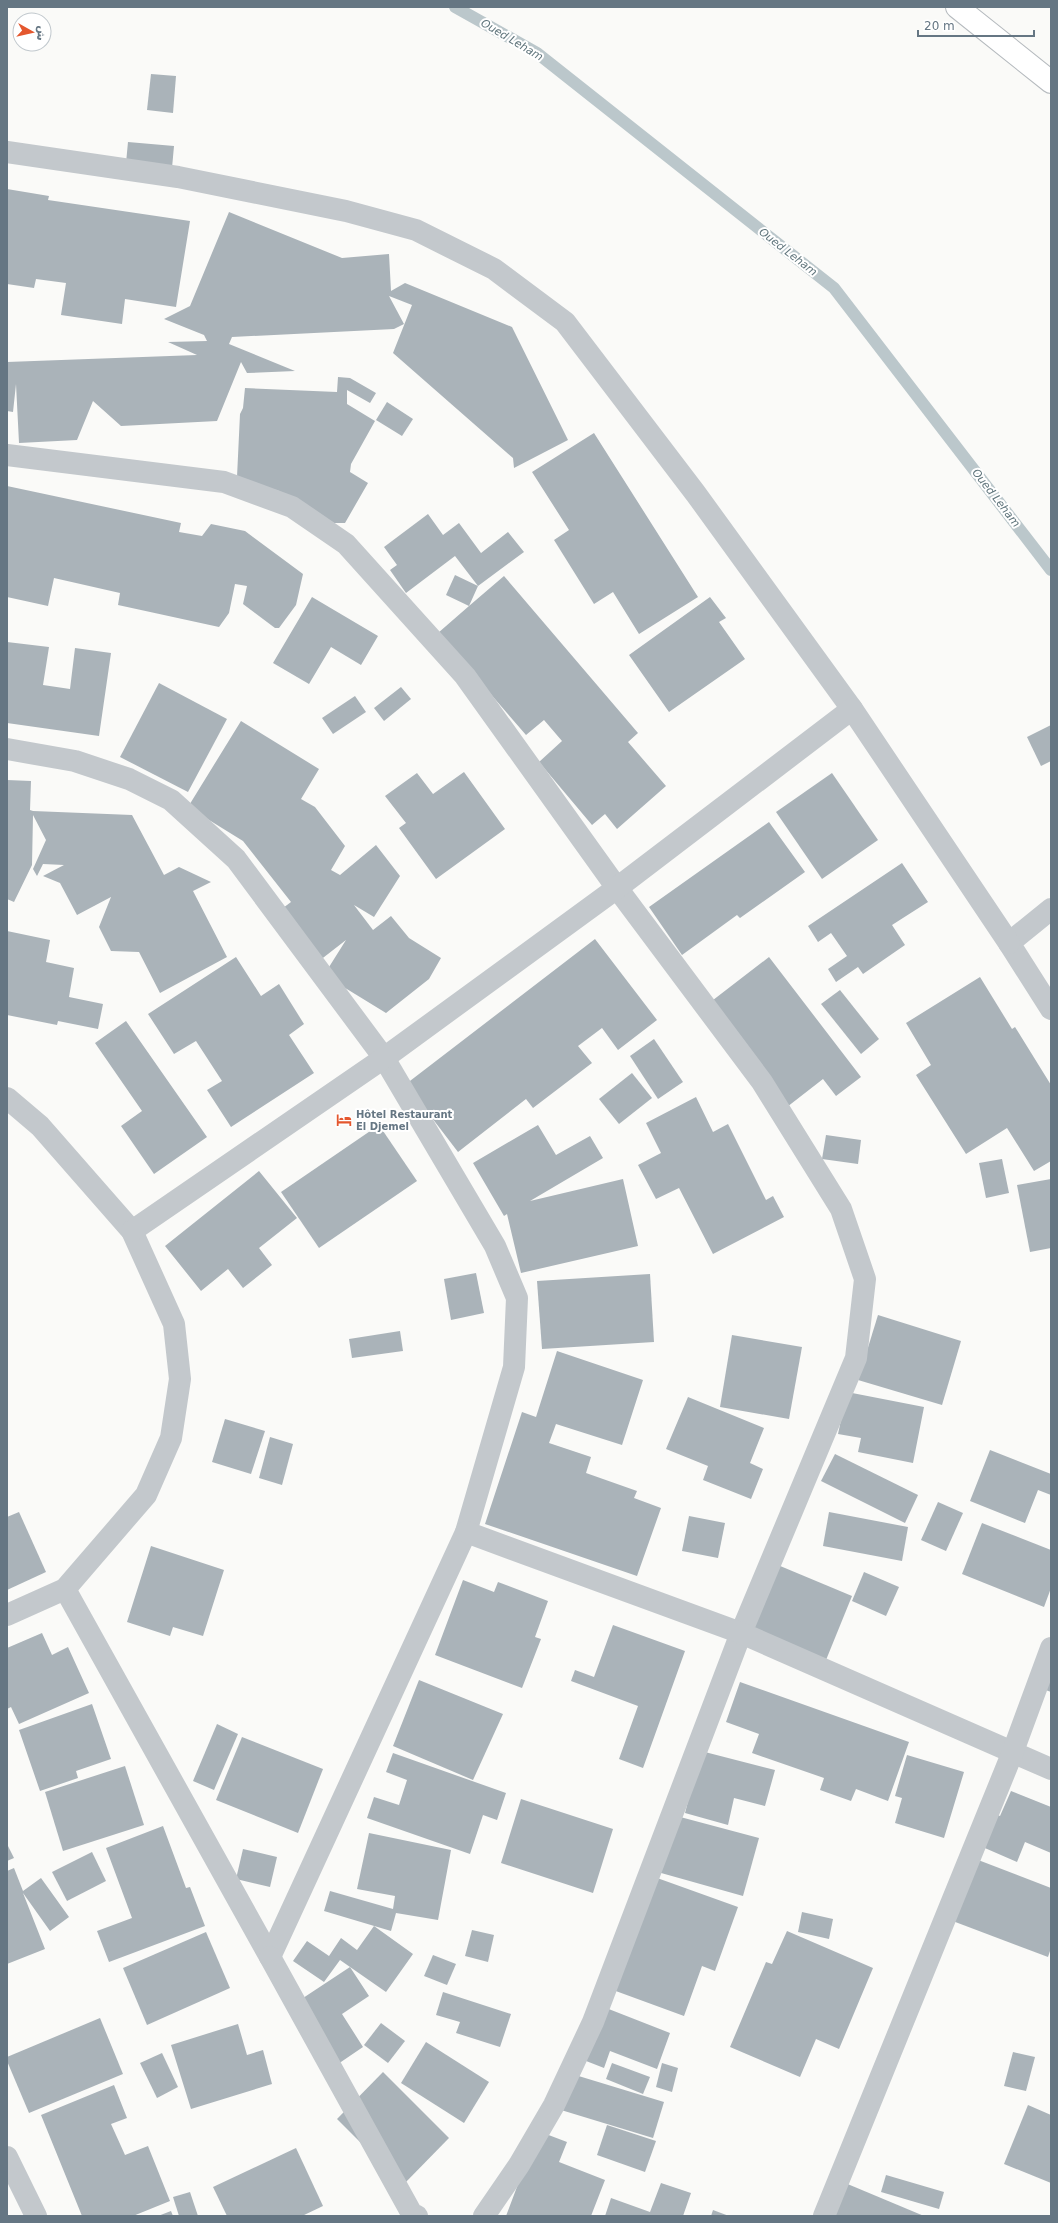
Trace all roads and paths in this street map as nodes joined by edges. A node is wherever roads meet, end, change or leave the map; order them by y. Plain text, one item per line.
1 (957, 7) edge
2 (1051, 82) edge
3 (7, 152) edge
4 (7, 455) edge
5 (852, 709) junction
6 (7, 749) edge
7 (617, 888) junction
8 (1051, 909) edge
9 (1009, 943) junction
10 (1051, 1010) edge
11 (384, 1058) junction
12 (7, 1098) edge
13 (132, 1231) junction
14 (466, 1532) junction
15 (65, 1589) junction
16 (7, 1615) edge
17 (741, 1633) junction
18 (1051, 1648) edge
19 (1012, 1754) junction
20 (1051, 1769) edge
21 (270, 1957) junction
22 (7, 2157) edge
23 (411, 2215) edge
24 (36, 2216) edge
25 (484, 2216) edge
26 (824, 2216) edge

1 - 2 main road
3 - 5 street
4 - 7 street
5 - 7 street
5 - 9 street
6 - 11 street
7 - 11 street
7 - 17 street
8 - 9 street
9 - 10 street
11 - 13 street
11 - 14 street
12 - 13 street
13 - 15 street
14 - 17 street
14 - 21 street
15 - 16 street
15 - 21 street
17 - 19 street
17 - 25 street
18 - 19 street
19 - 20 street
19 - 26 street
21 - 23 street
22 - 24 street

